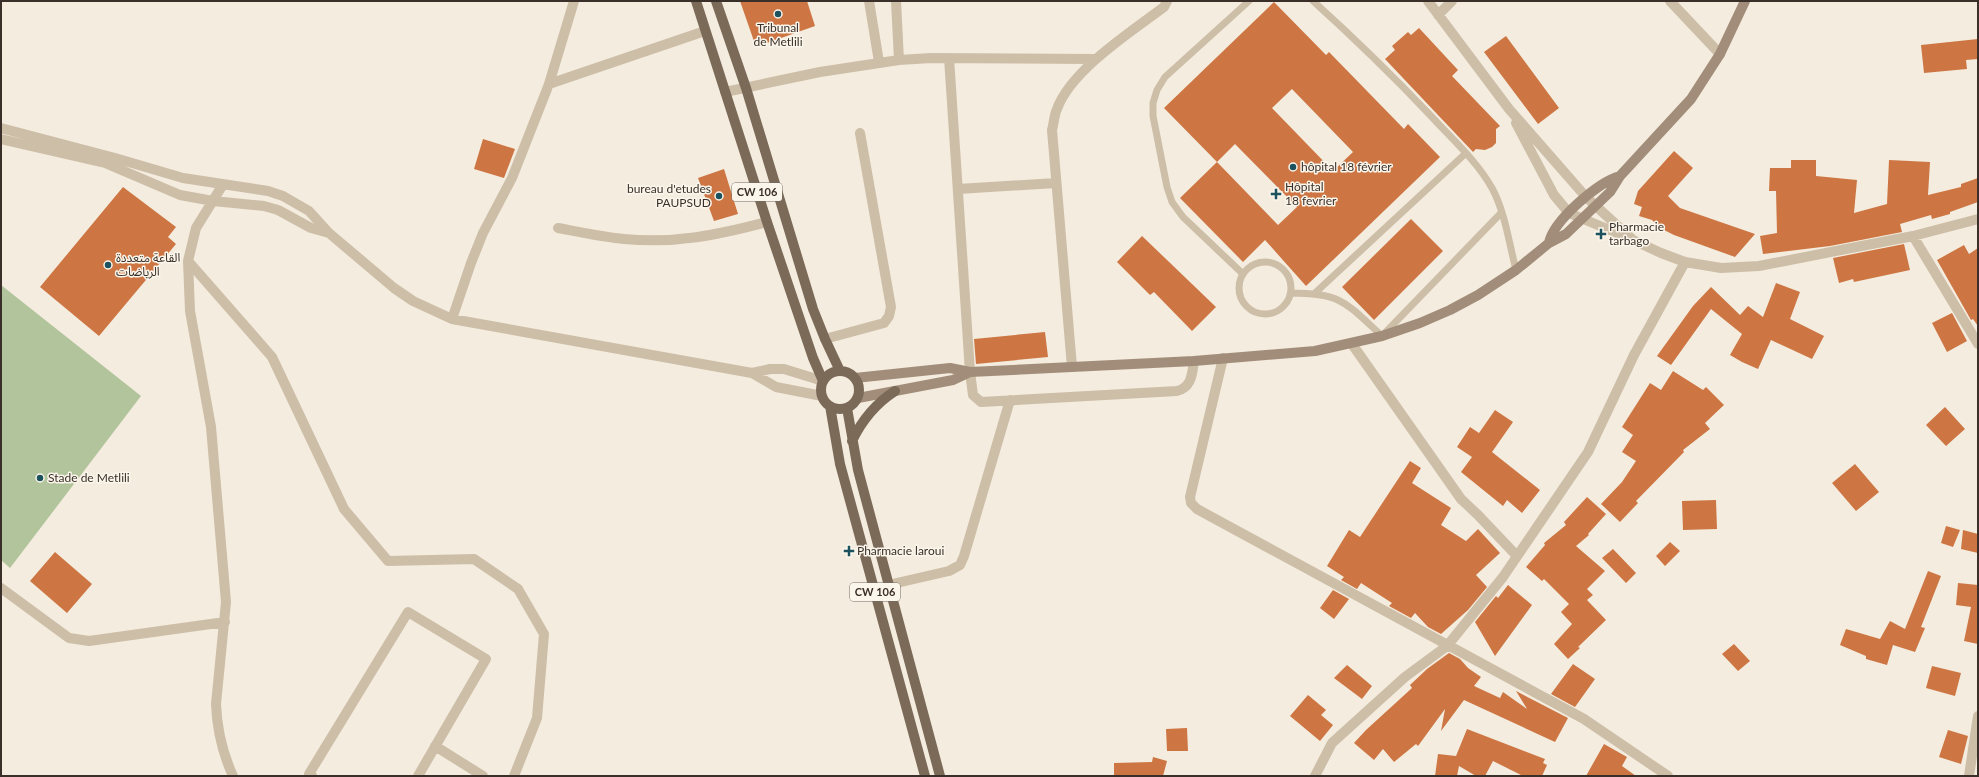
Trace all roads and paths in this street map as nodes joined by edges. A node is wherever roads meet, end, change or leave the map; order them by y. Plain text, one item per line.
1 (574, 1) edge
2 (696, 1) edge
3 (716, 1) edge
4 (869, 1) edge
5 (896, 1) edge
6 (1167, 1) edge
7 (1249, 1) edge
8 (1313, 1) edge
9 (1428, 1) edge
10 (1452, 1) edge
11 (1670, 1) edge
12 (1745, 1) edge
13 (1438, 15) junction
14 (705, 31) junction
15 (1720, 54) junction
16 (949, 58) junction
17 (1095, 59) junction
18 (899, 60) junction
19 (879, 62) junction
20 (549, 84) junction
21 (746, 88) junction
22 (725, 92) junction
23 (1509, 109) junction
24 (1, 128) edge
25 (860, 133) dead end
26 (1, 139) edge
27 (1466, 153) junction
28 (1620, 176) junction
29 (1056, 183) junction
30 (222, 186) junction
31 (958, 189) junction
32 (1586, 197) junction
33 (213, 201) junction
34 (1596, 206) junction
35 (1501, 213) junction
36 (1569, 213) junction
37 (1978, 219) edge
38 (1581, 220) junction
39 (767, 222) junction
40 (558, 228) dead end
41 (329, 233) junction
42 (1913, 236) junction
43 (1633, 240) junction
44 (1549, 243) junction
45 (188, 261) junction
46 (1685, 262) junction
47 (1516, 270) junction
48 (1243, 274) junction
49 (1291, 293) junction
50 (1315, 293) junction
51 (452, 319) junction
52 (1382, 336) junction
53 (824, 340) junction
54 (1352, 344) junction
55 (1978, 344) edge
56 (1223, 358) junction
57 (1194, 361) junction
58 (1072, 366) junction
59 (840, 371) junction
60 (970, 372) junction
61 (752, 373) junction
62 (855, 378) junction
63 (823, 381) junction
64 (895, 391) junction
65 (822, 396) junction
66 (858, 398) junction
67 (1010, 400) junction
68 (830, 406) junction
69 (847, 408) junction
70 (852, 442) junction
71 (1516, 555) junction
72 (888, 585) junction
73 (1, 588) edge
74 (225, 622) junction
75 (1447, 646) junction
76 (1978, 716) edge
77 (435, 746) junction
78 (233, 776) edge
79 (312, 776) edge
80 (418, 776) edge
81 (483, 776) edge
82 (514, 776) edge
83 (925, 776) edge
84 (940, 776) edge
85 (1315, 776) edge
86 (1668, 776) edge
87 (1969, 776) edge

1 - 20 street
2 - 14 main road, CW 106
3 - 21 main road
4 - 19 street
5 - 18 street
6 - 17 street
7 - 48 lane
8 - 27 lane
9 - 13 street
10 - 13 street
11 - 15 street
12 - 15 main road
13 - 23 street
14 - 20 street
14 - 22 main road, CW 106
15 - 28 main road
16 - 17 street
16 - 18 street
16 - 31 street
17 - 29 street
18 - 19 street
19 - 21 street
20 - 51 street
21 - 22 street
21 - 53 main road
22 - 39 main road, CW 106
23 - 32 street
23 - 36 street
24 - 30 street
25 - 53 street
26 - 33 street
27 - 35 lane
27 - 50 lane
28 - 32 main road
28 - 34 main road
29 - 31 street
29 - 58 street
30 - 33 street
30 - 41 street
31 - 60 street
32 - 34 street
32 - 36 main road
33 - 41 street
33 - 45 street
34 - 38 main road
34 - 43 street
35 - 47 lane
35 - 52 lane
36 - 38 street
36 - 44 main road
37 - 42 street
38 - 43 street
38 - 44 main road
39 - 40 street
39 - 63 main road, CW 106
41 - 51 street
42 - 46 street
42 - 55 street
43 - 46 street
44 - 47 main road
45 - 74 street
45 - 82 street
46 - 71 street
47 - 52 main road
48 - 49 lane
48 - 49 lane
49 - 50 lane
50 - 52 lane
51 - 61 street
52 - 54 main road
53 - 59 main road
54 - 56 main road
54 - 71 street
56 - 57 main road
56 - 75 street
57 - 58 main road
57 - 67 street
58 - 60 main road
59 - 62 main road
59 - 63 main road
60 - 62 main road
60 - 64 main road
60 - 67 street
61 - 63 street
61 - 65 street
62 - 66 main road
63 - 65 main road
64 - 66 main road
64 - 70 main road
65 - 68 main road
66 - 69 main road
67 - 72 street
68 - 69 main road
68 - 83 main road, CW 106
69 - 70 main road, CW 106
70 - 72 main road, CW 106
71 - 75 street
72 - 84 main road, CW 106
73 - 74 street
74 - 78 street
75 - 85 street
75 - 86 street
76 - 87 street
77 - 79 street
77 - 80 street
77 - 81 street

